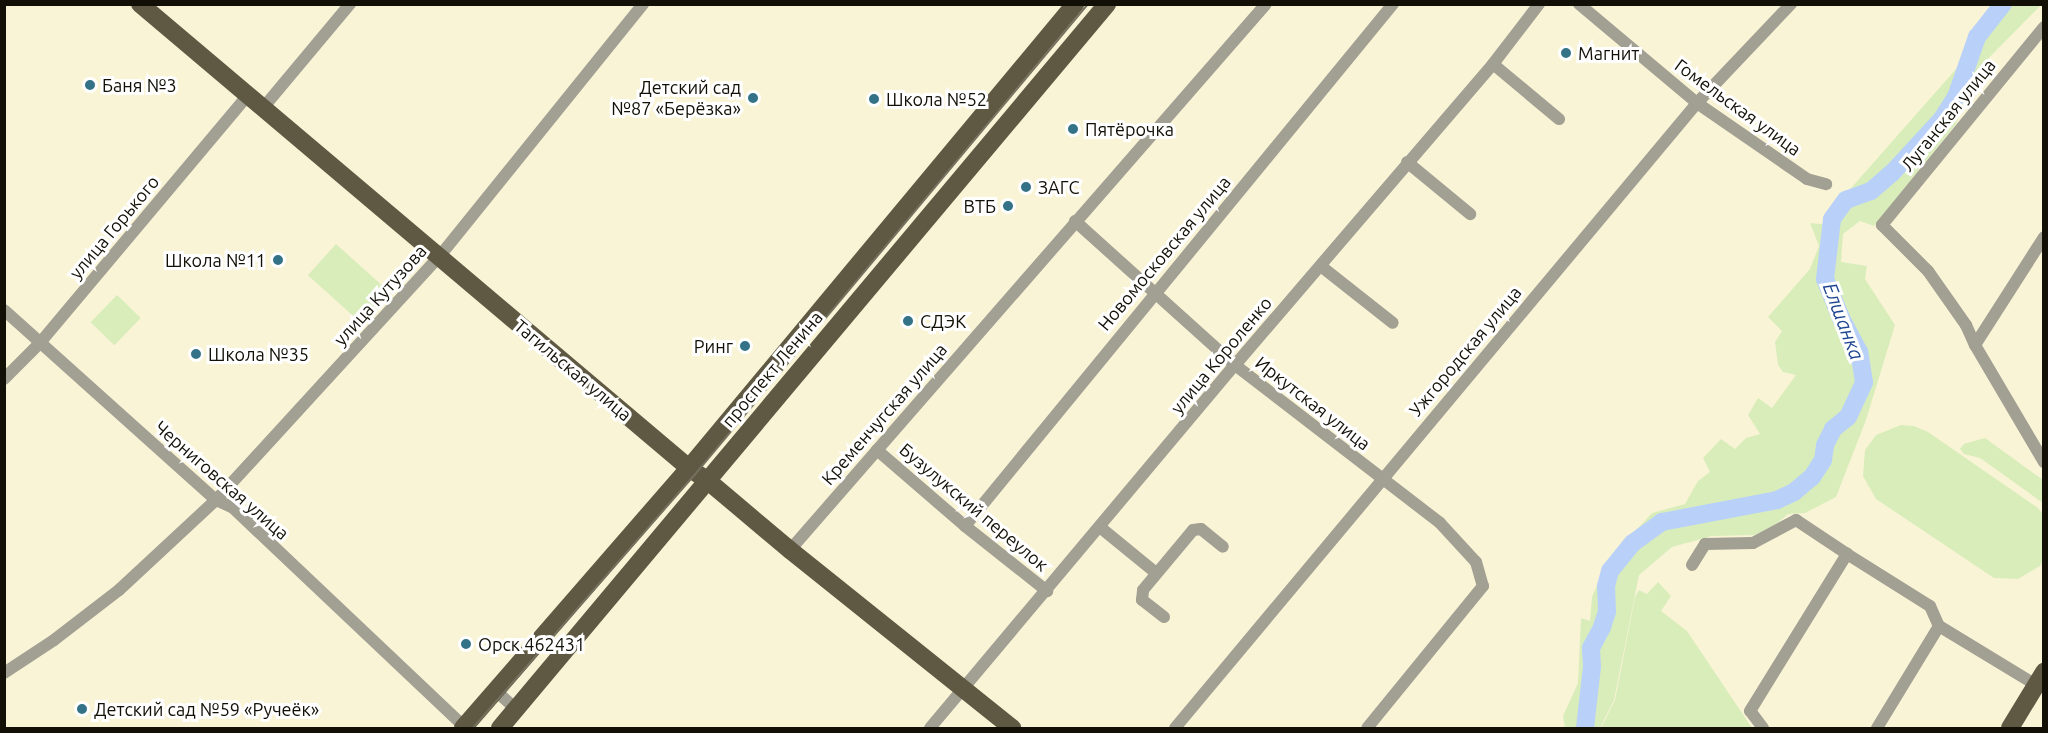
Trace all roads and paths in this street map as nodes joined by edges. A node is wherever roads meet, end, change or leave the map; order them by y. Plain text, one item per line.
1 (140, 4) edge
2 (350, 4) edge
3 (643, 4) edge
4 (1075, 4) edge
5 (1107, 4) edge
6 (1266, 4) edge
7 (1393, 4) edge
8 (1539, 4) edge
9 (1579, 4) edge
10 (1791, 4) edge
11 (2043, 27) edge
12 (1493, 64) junction
13 (1022, 69) junction
14 (1040, 85) junction
15 (248, 95) junction
16 (1697, 103) junction
17 (263, 108) junction
18 (1558, 119) dead end
19 (1407, 162) junction
20 (934, 175) junction
21 (1826, 184) dead end
22 (952, 190) junction
23 (1470, 214) dead end
24 (899, 218) junction
25 (1075, 221) junction
26 (916, 233) junction
27 (2043, 237) edge
28 (439, 257) junction
29 (1322, 267) junction
30 (1155, 292) junction
31 (4, 310) edge
32 (1393, 323) dead end
33 (793, 343) junction
34 (39, 344) junction
35 (1975, 345) junction
36 (812, 358) junction
37 (1234, 365) junction
38 (4, 379) edge
39 (877, 450) junction
40 (2043, 461) edge
41 (689, 468) junction
42 (1381, 478) junction
43 (708, 481) junction
44 (216, 500) junction
45 (965, 526) junction
46 (1101, 528) junction
47 (1223, 547) dead end
48 (790, 550) junction
49 (1848, 554) junction
50 (1692, 565) dead end
51 (1156, 573) junction
52 (1047, 591) junction
53 (1164, 617) dead end
54 (1939, 626) junction
55 (4, 673) edge
56 (2040, 678) edge
57 (963, 688) junction
58 (496, 691) junction
59 (517, 710) junction
60 (464, 728) edge
61 (500, 729) edge
62 (930, 729) edge
63 (1012, 729) edge
64 (1175, 729) edge
65 (1367, 729) edge
66 (1763, 729) edge
67 (1877, 729) edge
68 (2010, 729) edge

1 - 15 main road, Тагильская улица
2 - 17 street
3 - 28 street, улица Кутузова
4 - 13 main road, проспект Ленина
5 - 14 main road, проспект Ленина
6 - 25 street, Кременчугская улица
7 - 30 street, Новомосковская улица
8 - 12 street, улица Короленко
9 - 16 street, Гомельская улица
10 - 16 street, Ужгородская улица
11 - 35 street, Луганская улица
12 - 18 street
12 - 19 street, улица Короленко
13 - 14 street
13 - 20 main road, проспект Ленина
14 - 22 main road, проспект Ленина
15 - 17 main road, Тагильская улица
15 - 34 street, улица Горького
16 - 21 street, Гомельская улица
16 - 42 street, Ужгородская улица
17 - 28 main road, Тагильская улица
19 - 23 street
19 - 29 street, улица Короленко
20 - 22 street
20 - 24 main road, проспект Ленина
22 - 26 main road, проспект Ленина
24 - 26 street
24 - 33 main road, проспект Ленина
25 - 30 street, Иркутская улица
25 - 39 street, Кременчугская улица
26 - 36 main road, проспект Ленина
27 - 35 street
28 - 41 main road, Тагильская улица
28 - 44 street, улица Кутузова
29 - 32 street
29 - 37 street, улица Короленко
30 - 37 street, Иркутская улица
30 - 45 street, Новомосковская улица
31 - 34 street, Черниговская улица
33 - 36 street
33 - 41 main road, проспект Ленина
34 - 38 street, улица Горького
34 - 44 street, Черниговская улица
35 - 40 street
36 - 43 main road, проспект Ленина
37 - 42 street, Иркутская улица
37 - 46 street, улица Короленко
39 - 45 street, Бузулукский переулок
39 - 48 street, Кременчугская улица
41 - 43 main road, Тагильская улица
41 - 58 main road, проспект Ленина
42 - 64 street, Ужгородская улица
42 - 65 street, Иркутская улица
43 - 48 main road, Тагильская улица
43 - 59 main road, проспект Ленина
44 - 55 street, улица Кутузова
44 - 60 street, Черниговская улица
45 - 52 street, Бузулукский переулок
46 - 51 street
46 - 52 street, улица Короленко
47 - 51 street
48 - 57 main road, Тагильская улица
49 - 50 street
49 - 54 street
49 - 66 street
51 - 53 street
52 - 57 street, улица Короленко
54 - 56 street
54 - 67 street
56 - 68 main road
57 - 62 street, улица Короленко
57 - 63 main road, Тагильская улица
58 - 59 street
58 - 60 main road, проспект Ленина
59 - 61 main road, проспект Ленина

